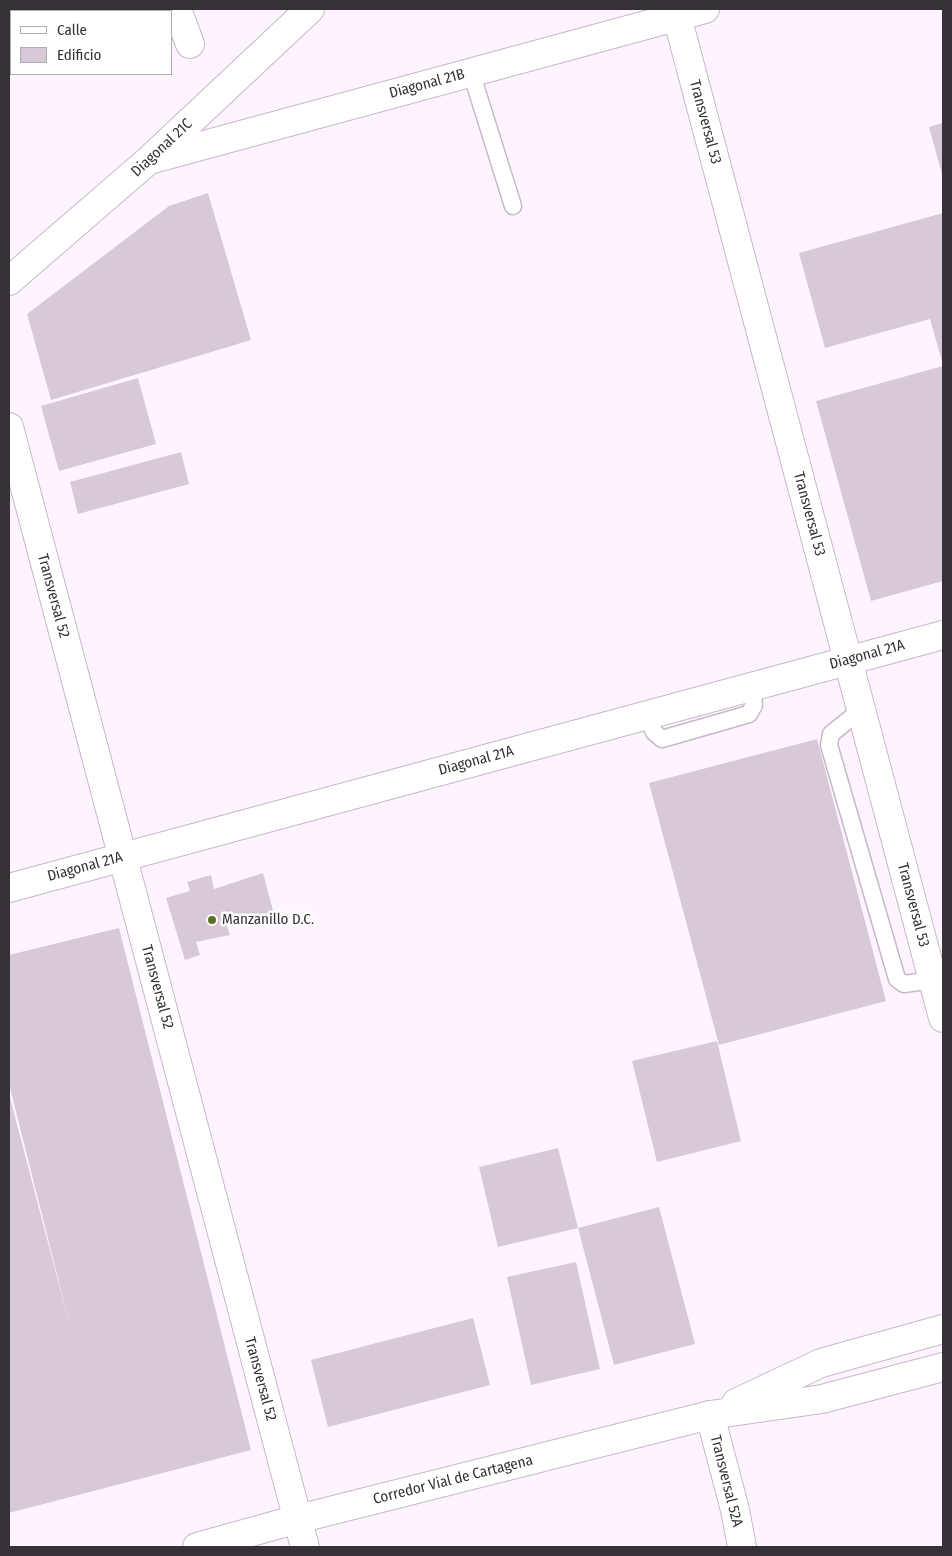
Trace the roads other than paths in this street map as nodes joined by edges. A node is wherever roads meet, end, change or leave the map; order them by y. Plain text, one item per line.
1 (177, 9) edge
2 (310, 9) edge
3 (705, 9) edge
4 (676, 12) edge
5 (190, 44) dead end
6 (471, 72) junction
7 (149, 160) junction
8 (513, 206) dead end
9 (9, 281) edge
10 (9, 427) edge
11 (943, 635) edge
12 (848, 660) junction
13 (861, 710) junction
14 (123, 857) junction
15 (9, 888) edge
16 (937, 987) edge
17 (943, 1018) edge
18 (943, 1329) edge
19 (943, 1367) edge
20 (710, 1415) junction
21 (298, 1519) junction
22 (197, 1547) edge
23 (305, 1547) edge
24 (742, 1547) edge

1 - 5 street
2 - 7 street, Diagonal 21C
3 - 4 street, Diagonal 21B
4 - 6 street, Diagonal 21B
4 - 12 street, Transversal 53
6 - 7 street, Diagonal 21B
6 - 8 lane
7 - 9 street, Diagonal 21C
10 - 14 street, Transversal 52
11 - 12 street, Diagonal 21A
12 - 13 street, Transversal 53
12 - 14 street, Diagonal 21A
13 - 16 street, Transversal 53
13 - 16 lane
14 - 15 street, Diagonal 21A
14 - 21 street, Transversal 52
16 - 17 street, Transversal 53
18 - 20 street, Corredor Vial de Cartagena
19 - 20 street, Corredor Vial de Cartagena
20 - 21 street, Corredor Vial de Cartagena
20 - 24 street, Transversal 52A
21 - 22 street, Corredor Vial de Cartagena
21 - 23 street, Transversal 52

